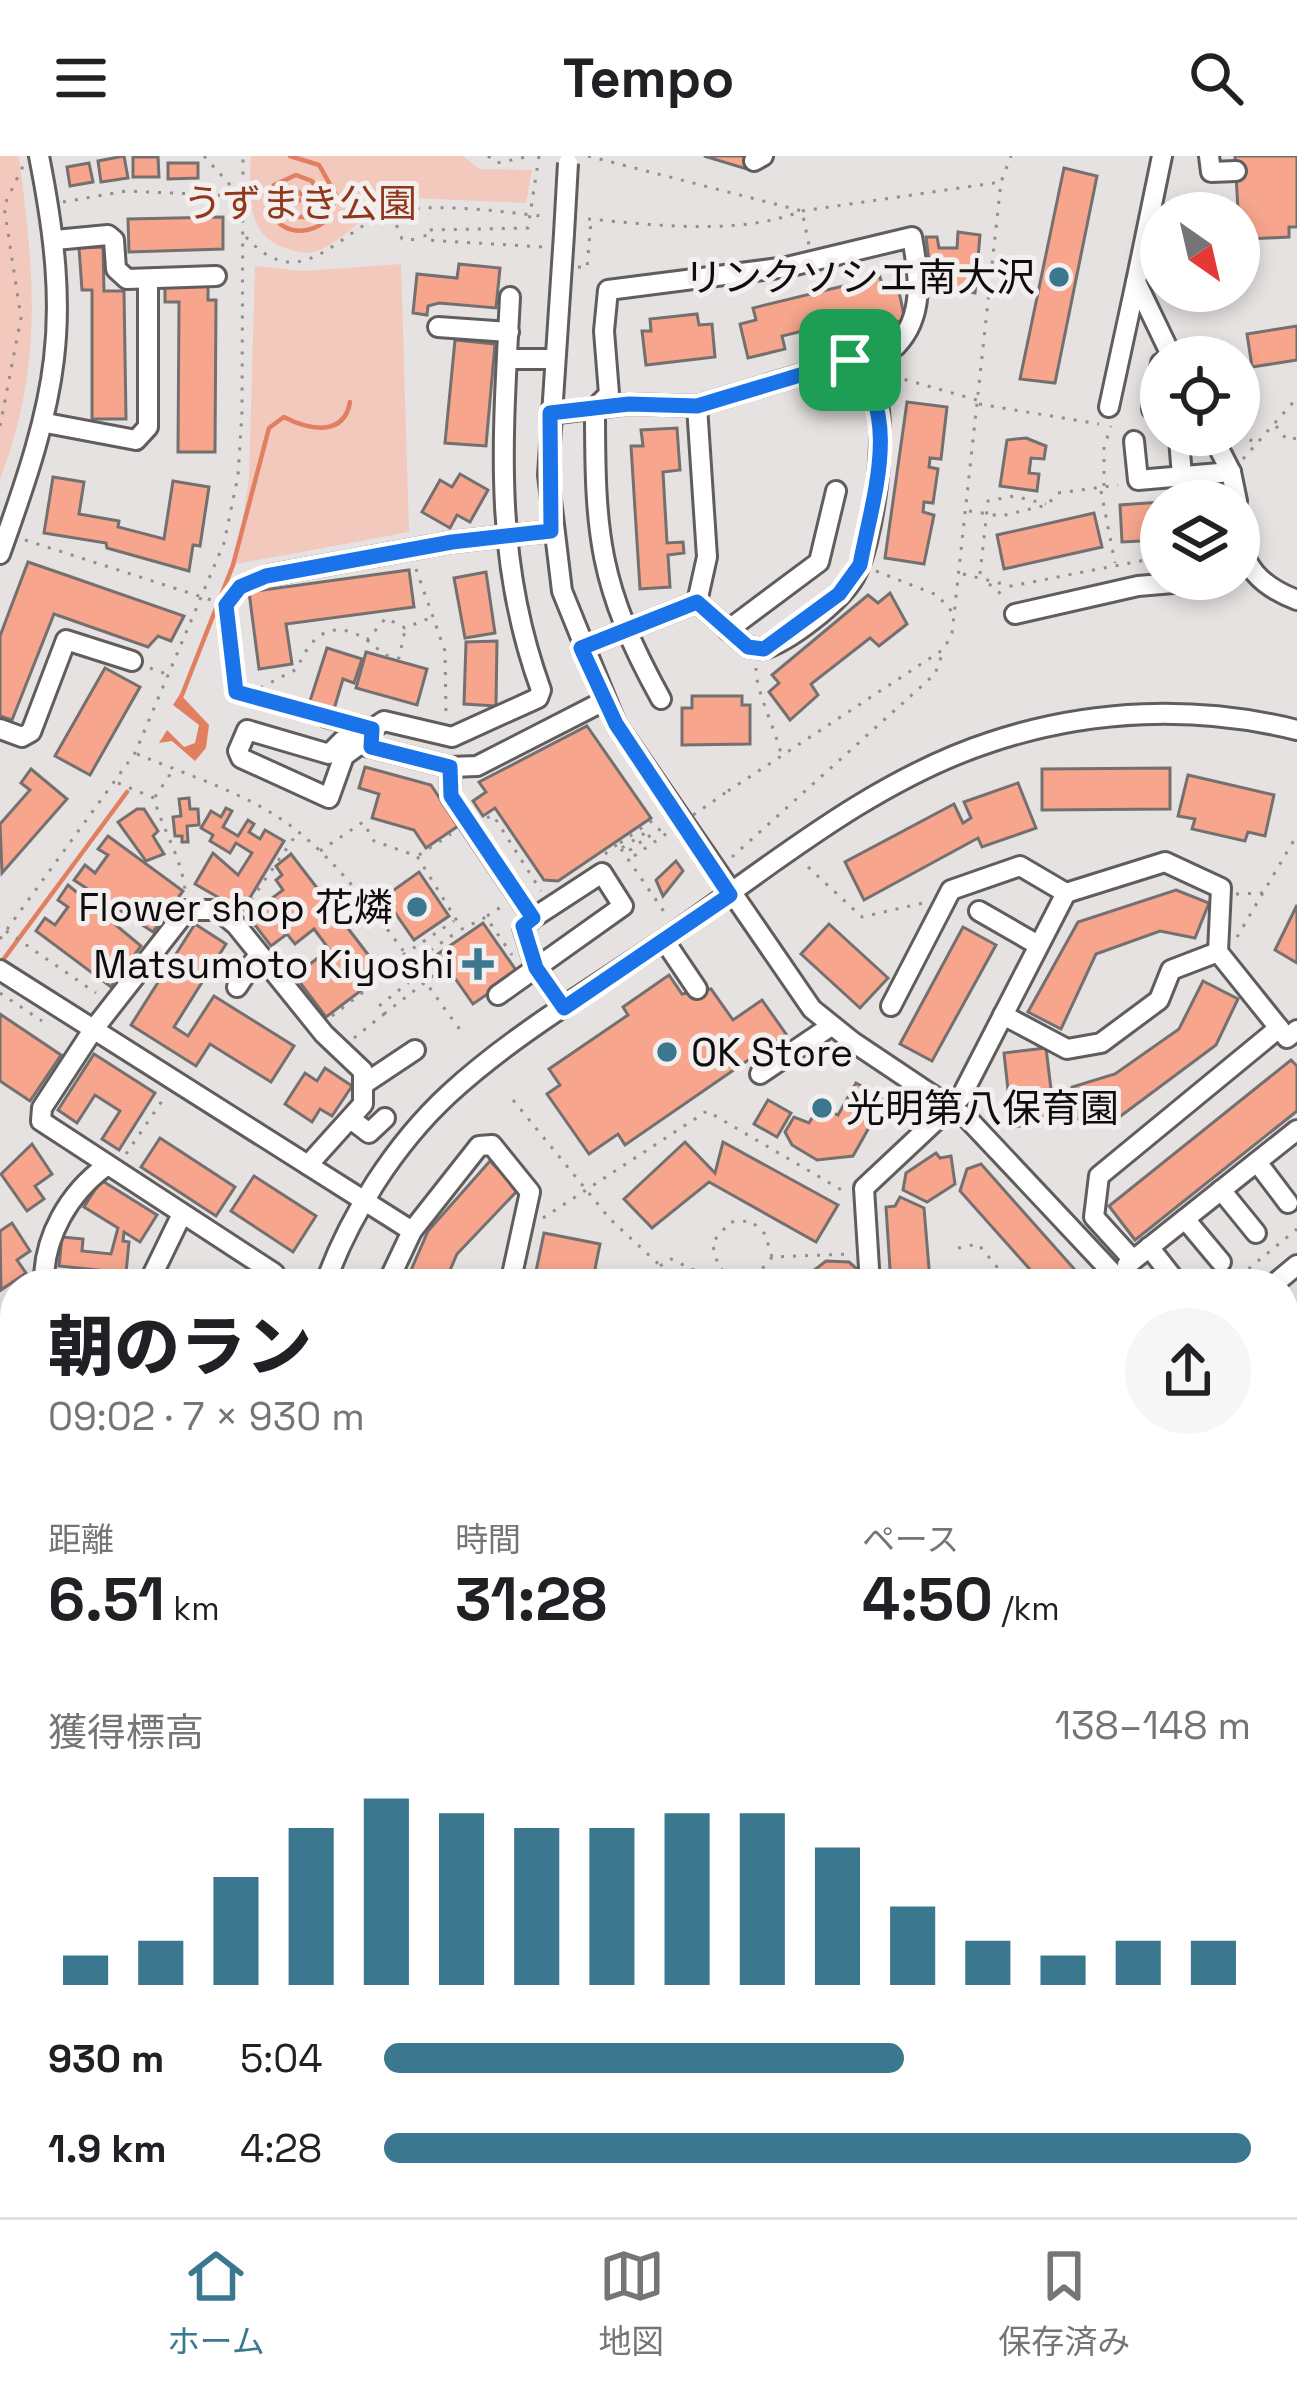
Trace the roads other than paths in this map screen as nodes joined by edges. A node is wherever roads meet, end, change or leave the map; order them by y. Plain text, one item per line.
1 (1162, 156) edge
2 (1209, 156) edge
3 (35, 158) edge
4 (569, 158) edge
5 (1236, 171) dead end
6 (55, 240) junction
7 (216, 276) dead end
8 (148, 279) junction
9 (1136, 282) junction
10 (510, 297) dead end
11 (438, 327) dead end
12 (508, 332) junction
13 (1157, 336) edge
14 (507, 359) junction
15 (553, 359) junction
16 (850, 360) junction
17 (697, 406) junction
18 (596, 408) junction
19 (550, 413) junction
20 (1110, 416) road end
21 (46, 423) junction
22 (1131, 433) road end
23 (1180, 456) edge
24 (1223, 456) edge
25 (1231, 472) junction
26 (1182, 476) junction
27 (1233, 480) edge
28 (836, 490) dead end
29 (551, 531) junction
30 (503, 536) junction
31 (3, 544) edge
32 (266, 576) road end
33 (1260, 583) edge
34 (1140, 586) edge
35 (1297, 600) edge
36 (697, 602) junction
37 (1015, 614) road end
38 (728, 630) junction
39 (623, 632) junction
40 (581, 648) junction
41 (132, 661) road end
42 (661, 698) dead end
43 (604, 701) junction
44 (326, 717) road end
45 (0, 729) edge
46 (1297, 730) edge
47 (367, 741) junction
48 (450, 767) junction
49 (1066, 893) junction
50 (730, 895) junction
51 (979, 911) dead end
52 (533, 918) junction
53 (664, 940) junction
54 (1038, 945) junction
55 (260, 954) junction
56 (1221, 955) junction
57 (528, 968) junction
58 (8, 975) edge
59 (238, 988) dead end
60 (697, 989) dead end
61 (498, 995) dead end
62 (891, 1006) dead end
63 (564, 1008) junction
64 (1004, 1015) junction
65 (831, 1026) junction
66 (1288, 1029) edge
67 (93, 1030) junction
68 (415, 1050) dead end
69 (760, 1074) dead end
70 (367, 1082) junction
71 (953, 1106) junction
72 (385, 1118) dead end
73 (352, 1120) junction
74 (1295, 1136) edge
75 (1257, 1162) junction
76 (110, 1163) junction
77 (308, 1165) junction
78 (1221, 1190) junction
79 (366, 1201) junction
80 (1288, 1203) dead end
81 (182, 1214) junction
82 (1185, 1219) junction
83 (412, 1232) junction
84 (1256, 1233) dead end
85 (1149, 1247) junction
86 (1133, 1260) junction
87 (1221, 1262) dead end
88 (45, 1269) edge
89 (155, 1269) edge
90 (268, 1269) edge
91 (332, 1269) edge
92 (394, 1269) edge
93 (517, 1269) edge
94 (869, 1269) edge
95 (1105, 1269) edge
96 (1126, 1269) edge
97 (1166, 1269) edge

1 - 9 street
2 - 5 street
3 - 6 street
4 - 15 street, bridge
6 - 8 street
6 - 21 street
7 - 8 street
8 - 21 street
9 - 13 street
9 - 20 street
10 - 12 street
11 - 12 street
12 - 14 street
14 - 15 street
14 - 30 street
15 - 19 street
16 - 17 street
16 - 18 street
16 - 38 street
17 - 18 street
17 - 36 street
18 - 19 street
18 - 39 street
19 - 29 street
21 - 31 street
22 - 26 street
23 - 26 street
24 - 25 street
25 - 26 street
25 - 27 street
28 - 38 street
29 - 30 street
29 - 40 street
30 - 32 street
30 - 47 street
33 - 35 street
34 - 37 street
36 - 38 street
36 - 39 street
39 - 40 street
39 - 42 street
40 - 43 street
41 - 45 street
43 - 48 street
43 - 50 street
44 - 47 street
46 - 50 street
47 - 47 street
47 - 48 street
48 - 52 street
49 - 54 street
49 - 56 street
49 - 62 street
50 - 53 street
50 - 65 street
51 - 54 street
52 - 57 street
52 - 57 street
53 - 60 street
53 - 63 street
54 - 64 street
55 - 59 street
55 - 67 street
55 - 70 street
56 - 64 street
56 - 66 street
57 - 61 street
57 - 63 street
58 - 67 street
63 - 79 street
64 - 71 street
65 - 69 street
65 - 71 street
66 - 86 street
67 - 76 street
67 - 77 street
68 - 70 street
70 - 73 street
71 - 94 street
71 - 95 street
72 - 73 street
73 - 77 street
74 - 75 street
75 - 78 street
75 - 80 street
76 - 81 street
76 - 88 street
77 - 79 street
78 - 82 street
78 - 84 street
79 - 83 street
79 - 91 street
81 - 89 street
81 - 90 street
82 - 85 street
82 - 87 street
83 - 92 street
83 - 93 street
85 - 86 street
85 - 97 street
86 - 96 street

